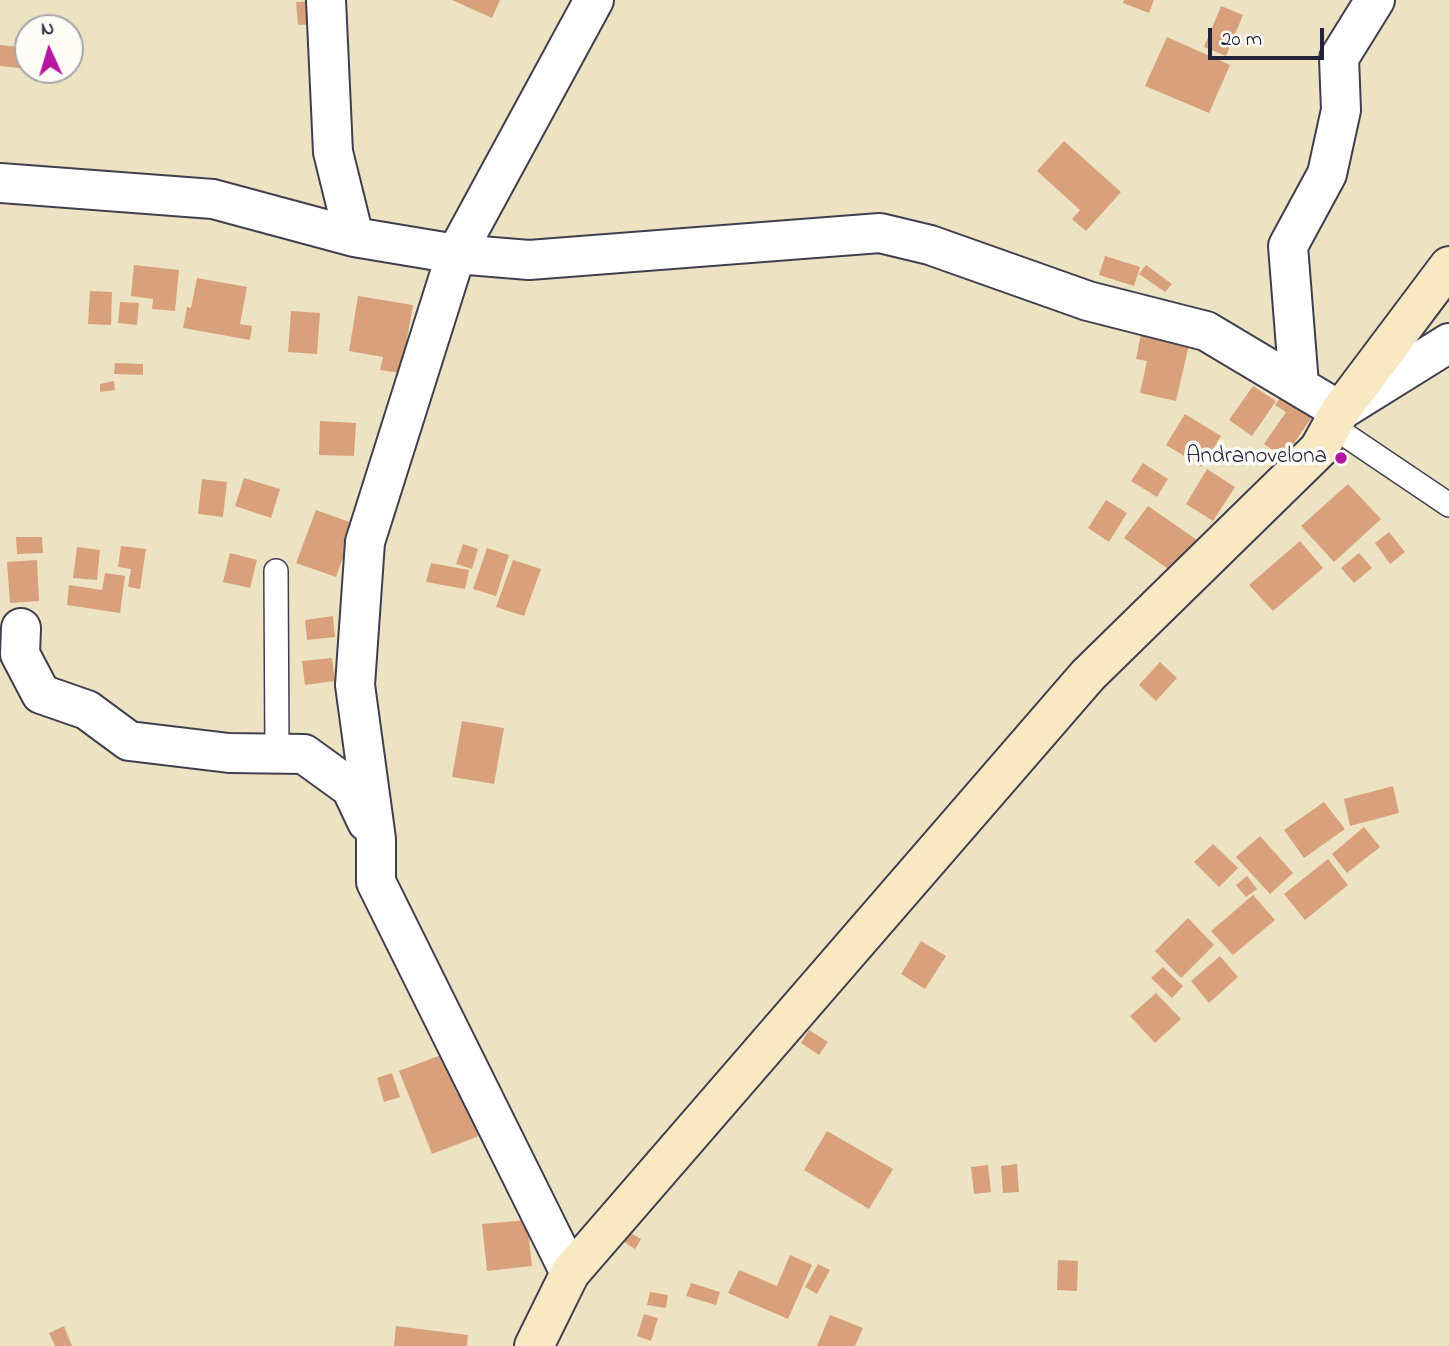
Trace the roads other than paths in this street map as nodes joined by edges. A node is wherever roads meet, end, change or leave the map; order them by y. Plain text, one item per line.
1 (326, 0) edge
2 (594, 0) edge
3 (1375, 0) edge
4 (0, 183) edge
5 (354, 237) junction
6 (456, 254) junction
7 (1449, 266) edge
8 (1449, 343) edge
9 (1299, 385) junction
10 (1336, 418) junction
11 (1449, 505) edge
12 (276, 571) dead end
13 (21, 628) dead end
14 (277, 753) junction
15 (376, 839) junction
16 (570, 1273) junction
17 (534, 1346) edge

1 - 5 street
2 - 6 street
3 - 9 street
4 - 5 street
5 - 6 street
6 - 9 street
6 - 15 street
7 - 10 street
8 - 10 street
9 - 10 street
10 - 11 lane
10 - 16 street
12 - 14 lane
13 - 14 street
14 - 15 street
15 - 16 street
16 - 17 street

